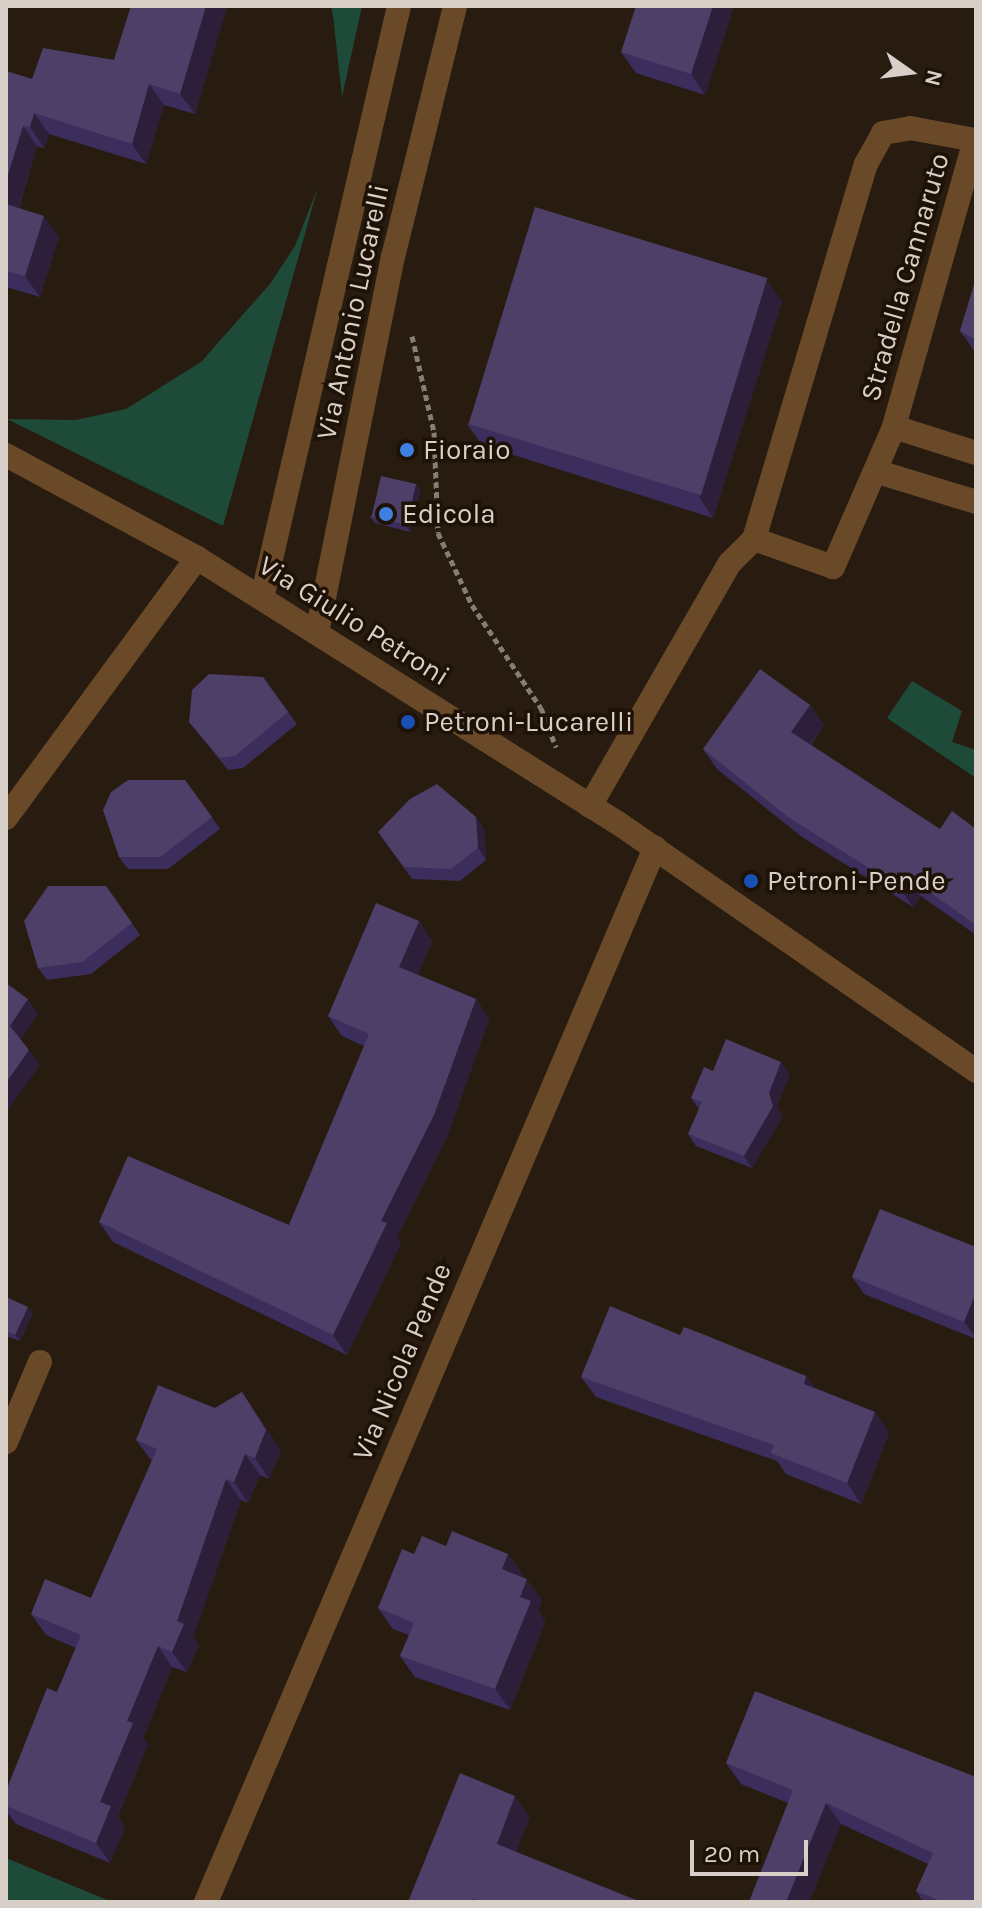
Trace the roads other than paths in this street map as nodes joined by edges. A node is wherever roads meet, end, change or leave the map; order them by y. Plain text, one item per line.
1 (399, 6) edge
2 (455, 6) edge
3 (894, 427) junction
4 (976, 453) edge
5 (6, 455) edge
6 (878, 472) junction
7 (976, 502) edge
8 (754, 539) junction
9 (197, 558) junction
10 (262, 598) junction
11 (317, 633) junction
12 (590, 806) junction
13 (6, 818) edge
14 (655, 848) junction
15 (976, 1071) edge
16 (40, 1362) dead end
17 (6, 1442) edge
18 (206, 1902) edge

1 - 10 street, Via Antonio Lucarelli
2 - 11 street, Via Antonio Lucarelli
3 - 4 street
3 - 6 street, Stradella Cannaruto
3 - 8 street, Stradella Cannaruto
5 - 9 street, Via Giulio Petroni
6 - 7 street
6 - 8 street, Stradella Cannaruto
8 - 12 street, Stradella Cannaruto
9 - 10 street, Via Giulio Petroni
9 - 13 street
10 - 11 street, Via Giulio Petroni
11 - 12 street, Via Giulio Petroni
12 - 14 street, Via Giulio Petroni
14 - 15 street, Via Giulio Petroni
14 - 18 street, Via Nicola Pende
16 - 17 street

